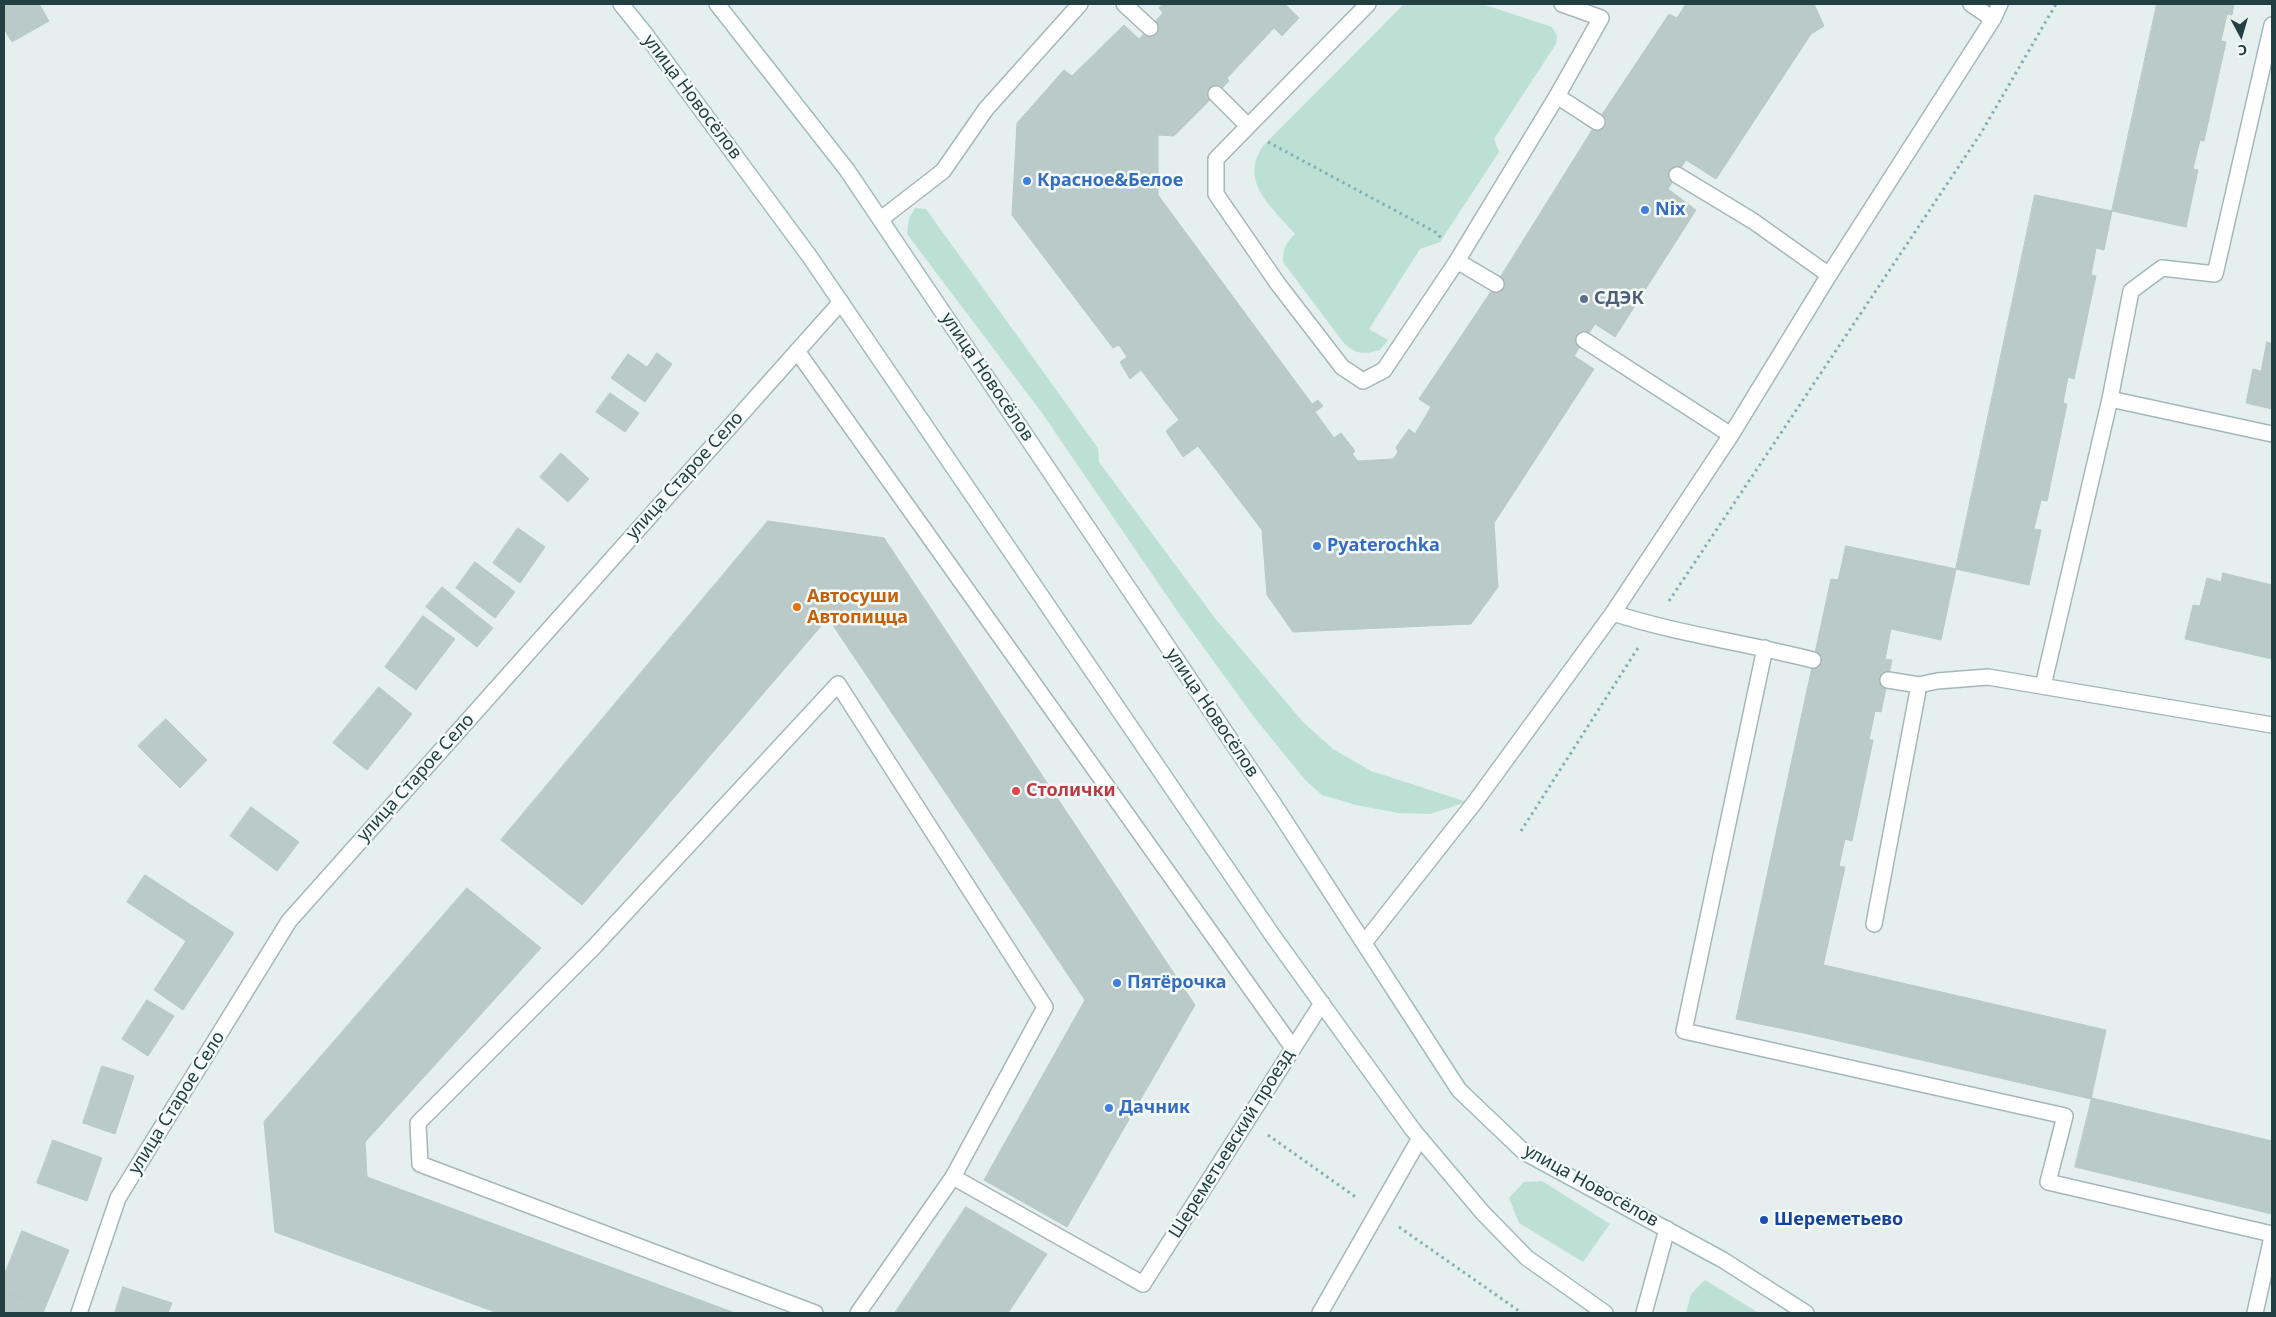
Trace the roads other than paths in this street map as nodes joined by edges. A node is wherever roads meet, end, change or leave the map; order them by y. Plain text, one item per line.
1 (621, 4) edge
2 (717, 4) edge
3 (1080, 4) edge
4 (1124, 4) edge
5 (1368, 4) edge
6 (1562, 4) edge
7 (1971, 4) edge
8 (2000, 4) edge
9 (1993, 19) junction
10 (2272, 25) edge
11 (1150, 28) dead end
12 (1216, 94) dead end
13 (1558, 96) junction
14 (1597, 122) dead end
15 (1248, 126) junction
16 (1677, 175) dead end
17 (881, 219) junction
18 (1456, 261) junction
19 (1829, 275) junction
20 (1496, 284) dead end
21 (841, 302) junction
22 (1584, 340) dead end
23 (797, 351) junction
24 (2110, 399) junction
25 (2272, 434) edge
26 (1731, 435) junction
27 (1612, 613) junction
28 (1765, 648) junction
29 (1814, 660) dead end
30 (1888, 680) dead end
31 (1918, 685) junction
32 (2043, 686) junction
33 (2272, 725) edge
34 (1874, 924) dead end
35 (1364, 943) junction
36 (1322, 1003) junction
37 (1293, 1048) junction
38 (1420, 1138) junction
39 (952, 1177) junction
40 (1667, 1229) junction
41 (2272, 1236) edge
42 (79, 1313) edge
43 (815, 1313) edge
44 (858, 1313) edge
45 (1320, 1313) edge
46 (1605, 1313) edge
47 (1644, 1313) edge
48 (1806, 1313) edge
49 (2255, 1313) edge

1 - 21 main road, улица Новосёлов
2 - 17 main road, улица Новосёлов
3 - 17 main road
4 - 11 main road
5 - 15 main road
6 - 13 main road
7 - 9 main road
8 - 9 main road
9 - 19 main road
10 - 24 main road
12 - 15 main road
13 - 14 main road
13 - 18 main road
15 - 18 main road
16 - 19 main road
17 - 35 main road, улица Новосёлов
18 - 20 main road
19 - 26 main road
21 - 23 main road, улица Старое Село
21 - 36 main road, улица Новосёлов
22 - 26 main road
23 - 37 main road
23 - 42 main road, улица Старое Село
24 - 25 main road
24 - 32 main road
26 - 27 main road
27 - 28 main road
27 - 35 main road
28 - 29 main road
28 - 41 main road
30 - 31 main road
31 - 32 main road
31 - 34 main road
32 - 33 main road
35 - 40 main road, улица Новосёлов
36 - 37 main road, Шереметьевский проезд
36 - 38 main road, улица Новосёлов
37 - 39 main road, Шереметьевский проезд
38 - 45 main road
38 - 46 main road, улица Новосёлов
39 - 43 main road
39 - 44 main road
40 - 47 main road
40 - 48 main road, улица Новосёлов
41 - 49 main road

